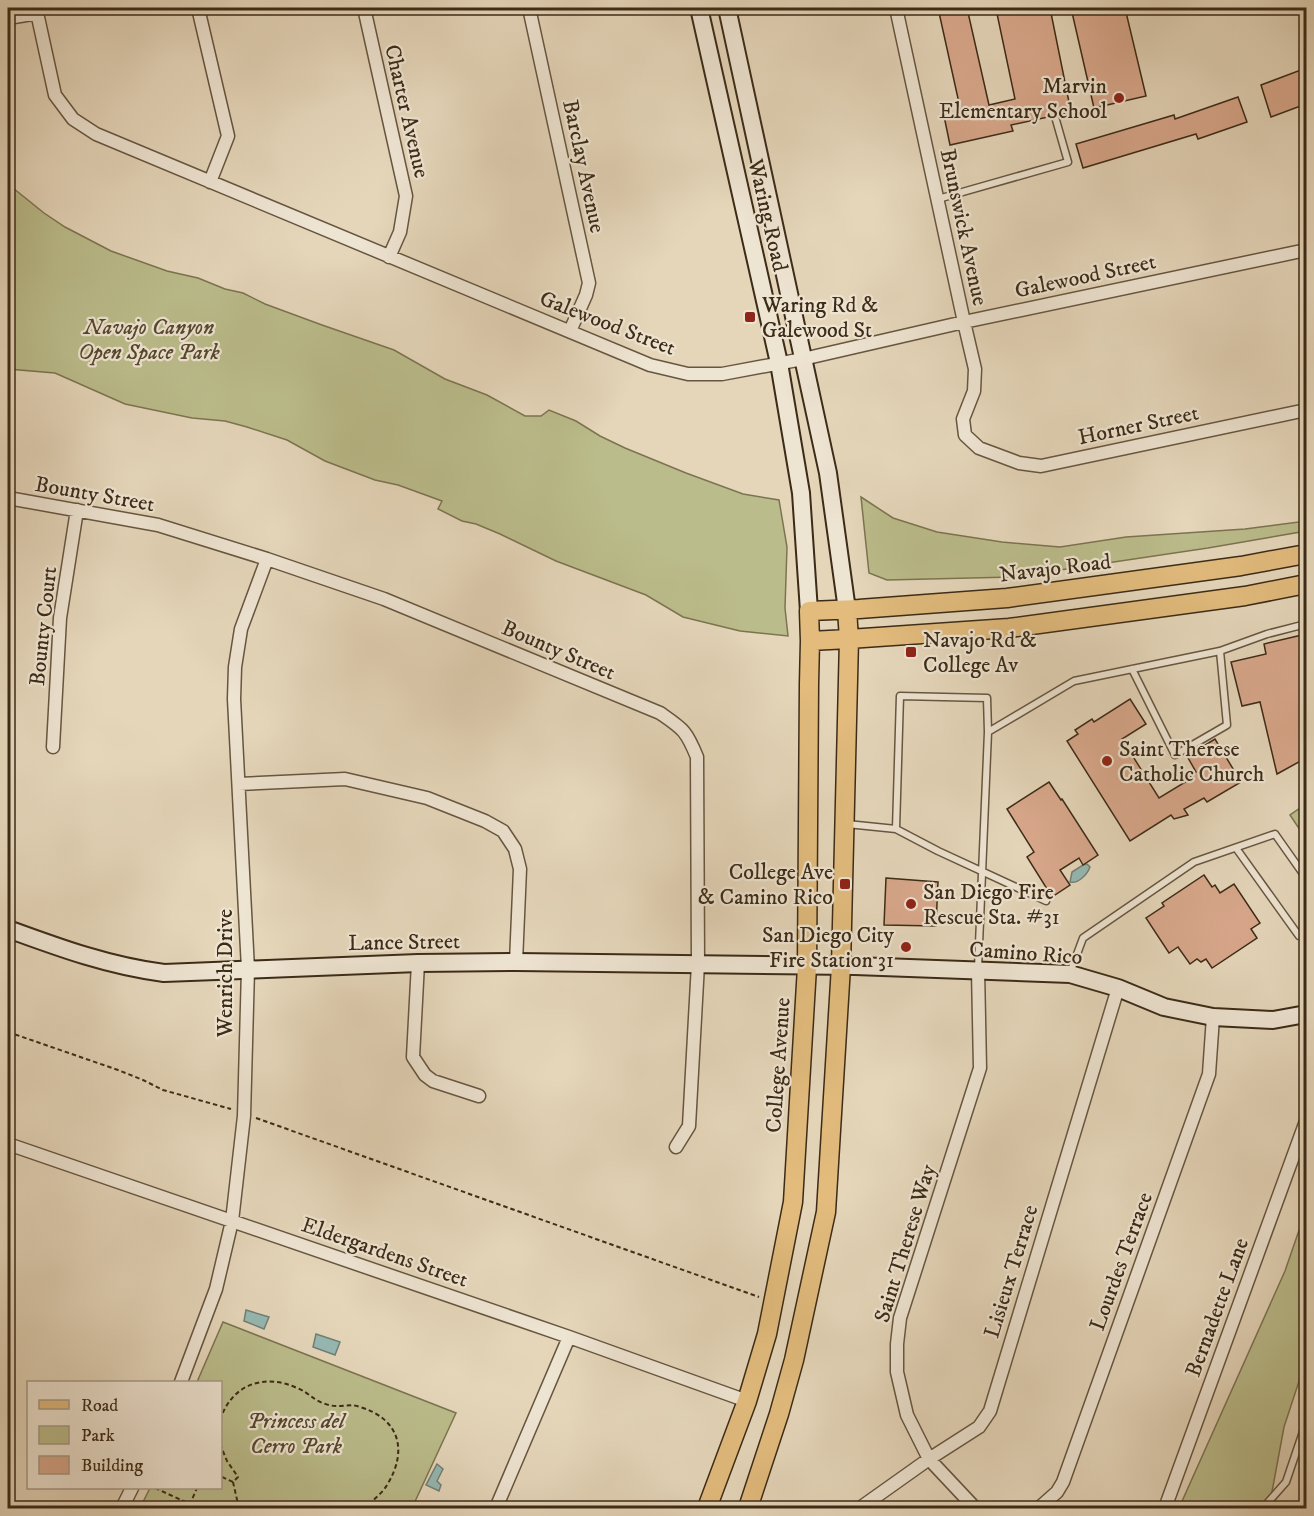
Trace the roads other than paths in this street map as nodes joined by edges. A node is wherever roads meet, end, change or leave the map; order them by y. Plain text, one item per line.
1 (198, 8) edge
2 (364, 8) edge
3 (529, 8) edge
4 (699, 8) edge
5 (727, 8) edge
6 (896, 8) edge
7 (37, 10) edge
8 (8, 18) edge
9 (1056, 120) dead end
10 (210, 182) junction
11 (937, 199) junction
12 (1306, 250) edge
13 (389, 257) junction
14 (964, 322) junction
15 (570, 331) junction
16 (803, 359) junction
17 (779, 363) junction
18 (1306, 410) edge
19 (979, 448) joint
20 (8, 498) edge
21 (77, 510) junction
22 (1306, 554) edge
23 (267, 559) junction
24 (1306, 584) edge
25 (847, 610) junction
26 (809, 611) junction
27 (1306, 624) edge
28 (849, 639) junction
29 (810, 641) junction
30 (1220, 651) junction
31 (1132, 669) junction
32 (988, 732) junction
33 (53, 747) dead end
34 (239, 784) junction
35 (844, 824) junction
36 (896, 829) junction
37 (1236, 848) junction
38 (982, 871) junction
39 (1306, 878) edge
40 (1046, 901) dead end
41 (8, 929) edge
42 (1306, 930) edge
43 (516, 962) junction
44 (418, 963) junction
45 (698, 964) junction
46 (841, 966) junction
47 (807, 967) junction
48 (248, 969) junction
49 (978, 970) junction
50 (1070, 974) junction
51 (1118, 988) junction
52 (1306, 1014) edge
53 (1213, 1017) junction
54 (479, 1096) dead end
55 (1306, 1121) edge
56 (8, 1144) edge
57 (676, 1147) dead end
58 (232, 1221) junction
59 (569, 1337) junction
60 (182, 1381) edge
61 (747, 1401) junction
62 (1306, 1423) edge
63 (928, 1460) junction
64 (132, 1489) edge
65 (122, 1509) edge
66 (496, 1509) edge
67 (707, 1509) edge
68 (748, 1509) edge
69 (860, 1509) edge
70 (975, 1509) edge
71 (1039, 1509) edge
72 (1165, 1509) edge
73 (1263, 1509) edge

1 - 10 street
2 - 13 street, Charter Avenue
3 - 15 street, Barclay Avenue
4 - 17 street, Waring Road
5 - 16 street, Waring Road
6 - 11 street, Brunswick Avenue
7 - 8 street
7 - 10 street, Galewood Street
9 - 11 lane
10 - 13 street, Galewood Street
11 - 14 street, Brunswick Avenue
12 - 14 street, Galewood Street
13 - 15 street, Galewood Street
14 - 16 street, Galewood Street
14 - 19 street, Brunswick Avenue
15 - 17 street, Galewood Street
16 - 17 street, Galewood Street
16 - 25 street, Waring Road
17 - 26 street, Waring Road
18 - 19 street, Horner Street
20 - 21 street, Bounty Street
21 - 23 street, Bounty Street
21 - 33 street, Bounty Court
22 - 25 main road, Navajo Road
23 - 34 street, Wenrich Drive
23 - 45 street, Bounty Street
24 - 28 main road
25 - 26 main road, Navajo Road
25 - 28 main road
26 - 29 main road, College Avenue
27 - 30 lane
28 - 29 main road
28 - 35 main road
29 - 47 main road, College Avenue
30 - 31 lane
30 - 31 lane
31 - 32 lane
32 - 36 lane
32 - 38 lane
34 - 43 street
34 - 48 street, Wenrich Drive
35 - 36 lane
35 - 46 main road
36 - 38 lane
37 - 39 lane
37 - 42 lane
37 - 50 lane
38 - 40 lane
38 - 49 lane
41 - 48 street, Lance Street
43 - 44 street, Lance Street
43 - 45 street, Lance Street
44 - 48 street, Lance Street
44 - 54 street
45 - 47 street, Lance Street
45 - 57 street, Bounty Street
46 - 47 street, Camino Rico
46 - 49 street, Camino Rico
46 - 68 main road
47 - 61 main road, College Avenue
48 - 58 street, Wenrich Drive
49 - 50 street, Camino Rico
49 - 63 street, Saint Therese Way
50 - 51 street, Camino Rico
51 - 53 street, Camino Rico
51 - 63 street, Lisieux Terrace
52 - 53 street, Camino Rico
53 - 71 street, Lourdes Terrace
55 - 72 street, Bernadette Lane
56 - 58 street, Eldergardens Street
58 - 59 street, Eldergardens Street
58 - 60 street, Wenrich Drive
59 - 61 street, Eldergardens Street
59 - 66 street
61 - 67 main road, College Avenue
62 - 73 lane
63 - 69 street, Lisieux Terrace
63 - 70 street, Saint Therese Way
64 - 65 street

